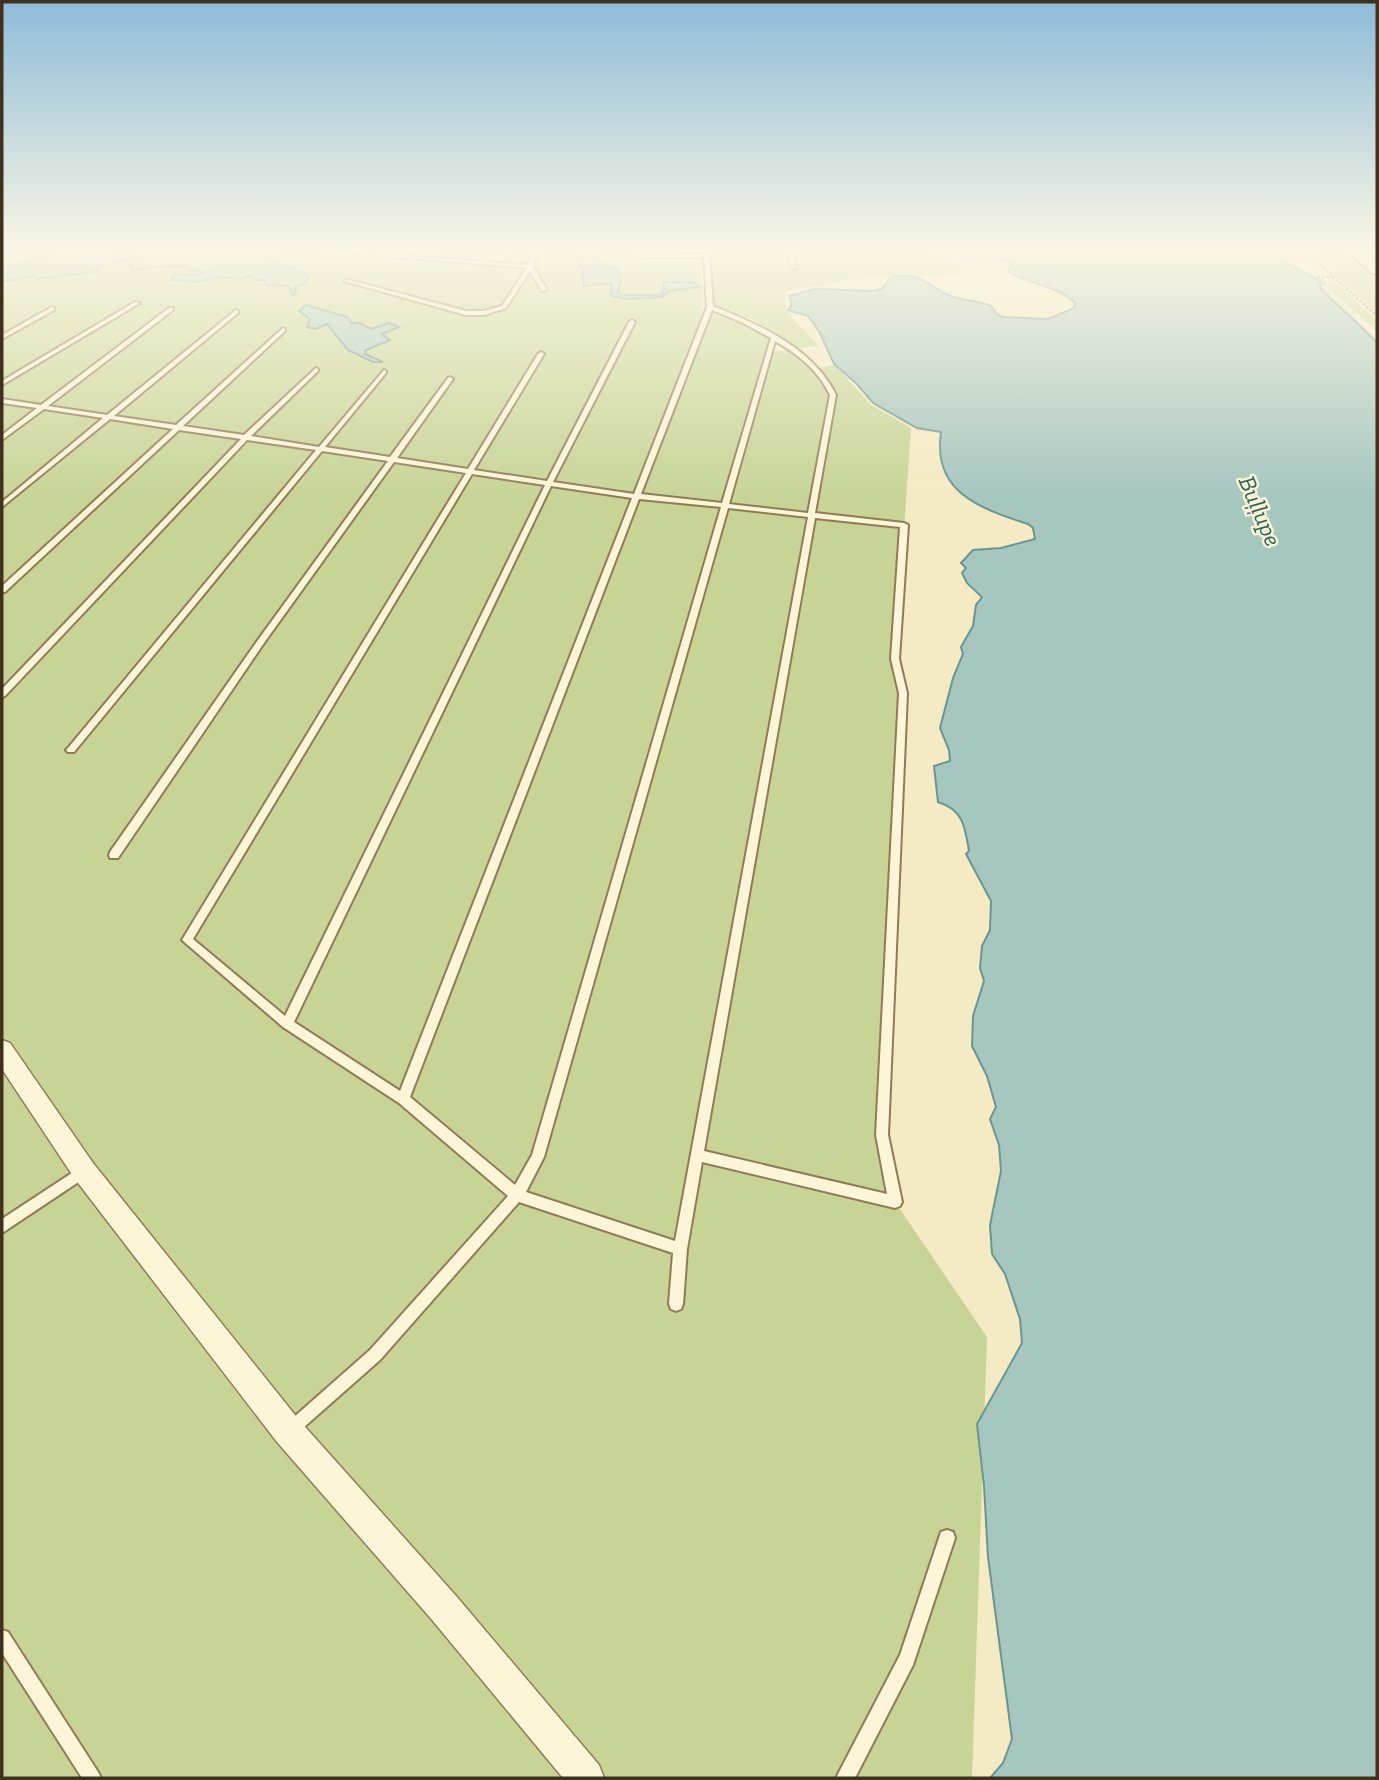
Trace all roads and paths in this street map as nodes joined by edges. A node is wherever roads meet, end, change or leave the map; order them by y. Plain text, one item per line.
1 (88, 332) edge
2 (141, 332) edge
3 (212, 332) edge
4 (281, 332) edge
5 (627, 332) edge
6 (700, 332) edge
7 (763, 332) edge
8 (773, 339) junction
9 (541, 354) dead end
10 (316, 370) dead end
11 (384, 372) dead end
12 (450, 379) dead end
13 (2, 383) edge
14 (2, 401) edge
15 (42, 407) junction
16 (110, 416) junction
17 (178, 427) junction
18 (246, 437) junction
19 (2, 438) edge
20 (321, 448) junction
21 (392, 459) junction
22 (469, 470) junction
23 (549, 483) junction
24 (635, 496) junction
25 (2, 505) edge
26 (725, 507) junction
27 (812, 516) junction
28 (2, 590) edge
29 (2, 694) edge
30 (71, 750) dead end
31 (114, 855) dead end
32 (287, 1024) junction
33 (2, 1050) edge
34 (403, 1099) junction
35 (698, 1154) junction
36 (84, 1171) junction
37 (517, 1195) junction
38 (2, 1227) edge
39 (680, 1249) junction
40 (676, 1304) dead end
41 (288, 1432) junction
42 (947, 1538) dead end
43 (2, 1638) edge
44 (92, 1778) edge
45 (586, 1778) edge
46 (845, 1778) edge

1 - 13 lane
2 - 15 lane
3 - 16 lane
4 - 17 lane
5 - 23 lane
6 - 24 lane
7 - 8 lane
8 - 26 lane
8 - 27 lane
9 - 22 lane
10 - 18 lane
11 - 20 lane
12 - 21 lane
14 - 15 lane
15 - 16 lane
15 - 19 lane
16 - 17 lane
16 - 25 lane
17 - 18 lane
17 - 28 lane
18 - 20 lane
18 - 29 lane
20 - 21 lane
20 - 30 lane
21 - 22 lane
21 - 31 lane
22 - 23 lane
22 - 32 lane
23 - 24 lane
23 - 32 lane
24 - 26 lane
24 - 34 lane
26 - 27 lane
26 - 37 lane
27 - 35 lane
27 - 35 lane
32 - 34 lane
33 - 36 street
34 - 37 lane
35 - 39 lane
36 - 38 lane
36 - 41 street
37 - 39 lane
37 - 41 lane
39 - 40 lane
41 - 45 street
42 - 46 lane
43 - 44 lane

